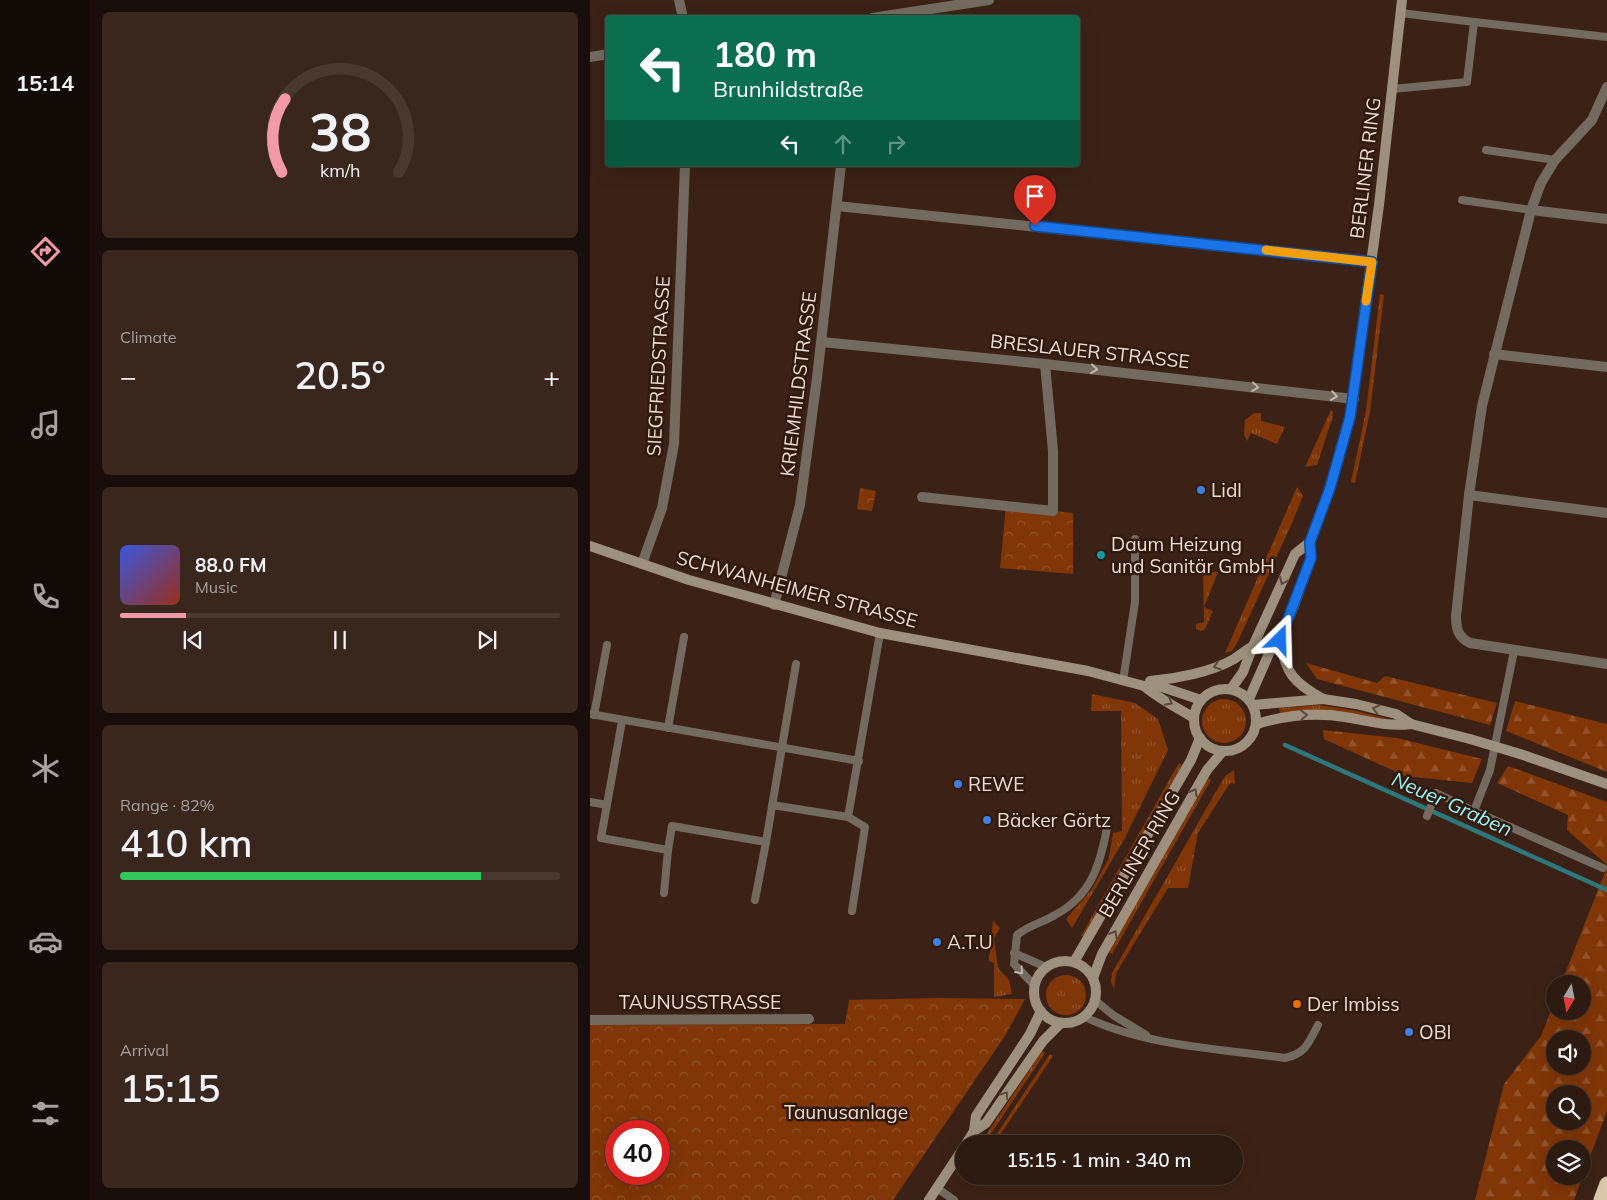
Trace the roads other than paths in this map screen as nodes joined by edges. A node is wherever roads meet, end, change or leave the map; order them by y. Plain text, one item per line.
1 (679, 0) edge
2 (990, 0) edge
3 (1402, 0) edge
4 (1401, 13) junction
5 (682, 15) edge
6 (892, 15) edge
7 (1474, 22) junction
8 (1607, 37) edge
9 (605, 54) edge
10 (590, 57) edge
11 (1607, 87) edge
12 (1392, 89) junction
13 (1486, 150) dead end
14 (1556, 160) junction
15 (685, 167) edge
16 (841, 167) edge
17 (1462, 200) dead end
18 (837, 206) junction
19 (1531, 210) junction
20 (1607, 219) edge
21 (1372, 262) junction
22 (822, 342) junction
23 (1494, 354) junction
24 (1045, 364) junction
25 (1607, 367) edge
26 (1354, 398) junction
27 (1469, 495) junction
28 (922, 497) dead end
29 (1607, 513) edge
30 (1135, 539) dead end
31 (1310, 542) junction
32 (590, 546) edge
33 (642, 564) junction
34 (774, 605) junction
35 (880, 633) junction
36 (684, 637) dead end
37 (1280, 640) junction
38 (607, 645) dead end
39 (1253, 646) junction
40 (1514, 651) junction
41 (796, 664) dead end
42 (1607, 664) edge
43 (1123, 681) junction
44 (1139, 684) junction
45 (1231, 689) junction
46 (1323, 699) junction
47 (1201, 700) junction
48 (1251, 702) junction
49 (592, 715) edge
50 (1194, 718) junction
51 (622, 720) junction
52 (1257, 724) junction
53 (1411, 724) junction
54 (668, 728) junction
55 (1200, 738) junction
56 (782, 748) junction
57 (1223, 751) junction
58 (859, 761) junction
59 (1607, 784) edge
60 (590, 802) edge
61 (607, 805) junction
62 (772, 805) junction
63 (1474, 811) junction
64 (1427, 816) dead end
65 (848, 817) junction
66 (1108, 828) dead end
67 (766, 842) junction
68 (668, 850) junction
69 (1603, 868) dead end
70 (664, 893) dead end
71 (755, 900) dead end
72 (852, 911) dead end
73 (1014, 953) junction
74 (1074, 962) junction
75 (1046, 968) junction
76 (1093, 978) junction
77 (1035, 986) junction
78 (1096, 1001) junction
79 (1041, 1011) junction
80 (1085, 1017) junction
81 (810, 1019) dead end
82 (590, 1020) edge
83 (1061, 1023) junction
84 (1318, 1026) dead end
85 (1154, 1039) junction
86 (974, 1131) junction
87 (971, 1135) edge
88 (955, 1160) edge
89 (1607, 1184) edge
90 (937, 1188) junction
91 (929, 1200) edge
92 (954, 1200) edge
93 (1600, 1200) edge

1 - 5 street
2 - 6 street
3 - 4 street, BERLINER RING
4 - 7 lane
4 - 12 street, BERLINER RING
7 - 8 lane
7 - 12 lane
9 - 10 street
11 - 14 street
12 - 21 street, BERLINER RING
13 - 14 lane
14 - 19 street
15 - 33 street, SIEGFRIEDSTRASSE
16 - 18 street, KRIEMHILDSTRASSE
17 - 19 lane
18 - 21 street
18 - 22 street, KRIEMHILDSTRASSE
19 - 20 street
19 - 23 street
21 - 26 street, BERLINER RING
22 - 24 street, BRESLAUER STRASSE
22 - 34 street, KRIEMHILDSTRASSE
23 - 25 street
23 - 27 street
24 -> 26 street, BRESLAUER STRASSE
24 - 28 street
26 - 31 street, BERLINER RING
27 - 29 street
27 - 40 street
30 - 43 lane
31 - 37 street, BERLINER RING
31 -> 39 street, BERLINER RING
32 - 33 street, SCHWANHEIMER STRASSE
33 - 34 street, SCHWANHEIMER STRASSE
34 - 35 street, SCHWANHEIMER STRASSE
35 - 43 street, SCHWANHEIMER STRASSE
35 - 58 lane
36 - 54 lane
37 - 46 street
37 - 48 street, BERLINER RING
38 - 49 lane
39 -> 44 street
39 - 45 street, BERLINER RING
40 - 42 street
40 - 63 lane
41 - 56 lane
43 - 44 street, SCHWANHEIMER STRASSE
44 - 47 street, SCHWANHEIMER STRASSE
44 -> 50 street, SCHWANHEIMER STRASSE
45 - 47 street
45 - 48 street
46 - 48 street
53 -> 46 street
47 - 50 street
48 - 52 street
49 - 51 lane
50 - 55 street
51 - 54 lane
51 - 61 lane
52 -> 53 street
52 - 57 street
53 - 59 street, bridge
54 - 56 lane
55 - 57 street
55 - 74 street, BERLINER RING
56 - 58 lane
56 - 62 lane
76 -> 57 street, BERLINER RING
58 - 65 lane
60 - 61 lane
61 - 68 lane
62 - 65 lane
62 - 67 lane
63 - 64 lane
63 - 69 lane
65 - 72 lane
66 - 73 lane
67 - 68 lane
67 - 71 lane
68 - 70 lane
73 - 75 lane
73 -> 77 lane
74 - 75 street
74 - 76 street
75 - 77 street
76 - 78 street, BERLINER RING
77 - 79 street
78 - 80 street
78 - 85 lane
79 - 83 street
79 - 86 street
80 - 83 street
80 - 85 lane
81 - 82 street, TAUNUSSTRASSE
86 -> 83 street
84 - 85 lane
86 - 87 street
88 - 90 street
89 - 93 highway
90 - 91 street
90 - 92 lane

